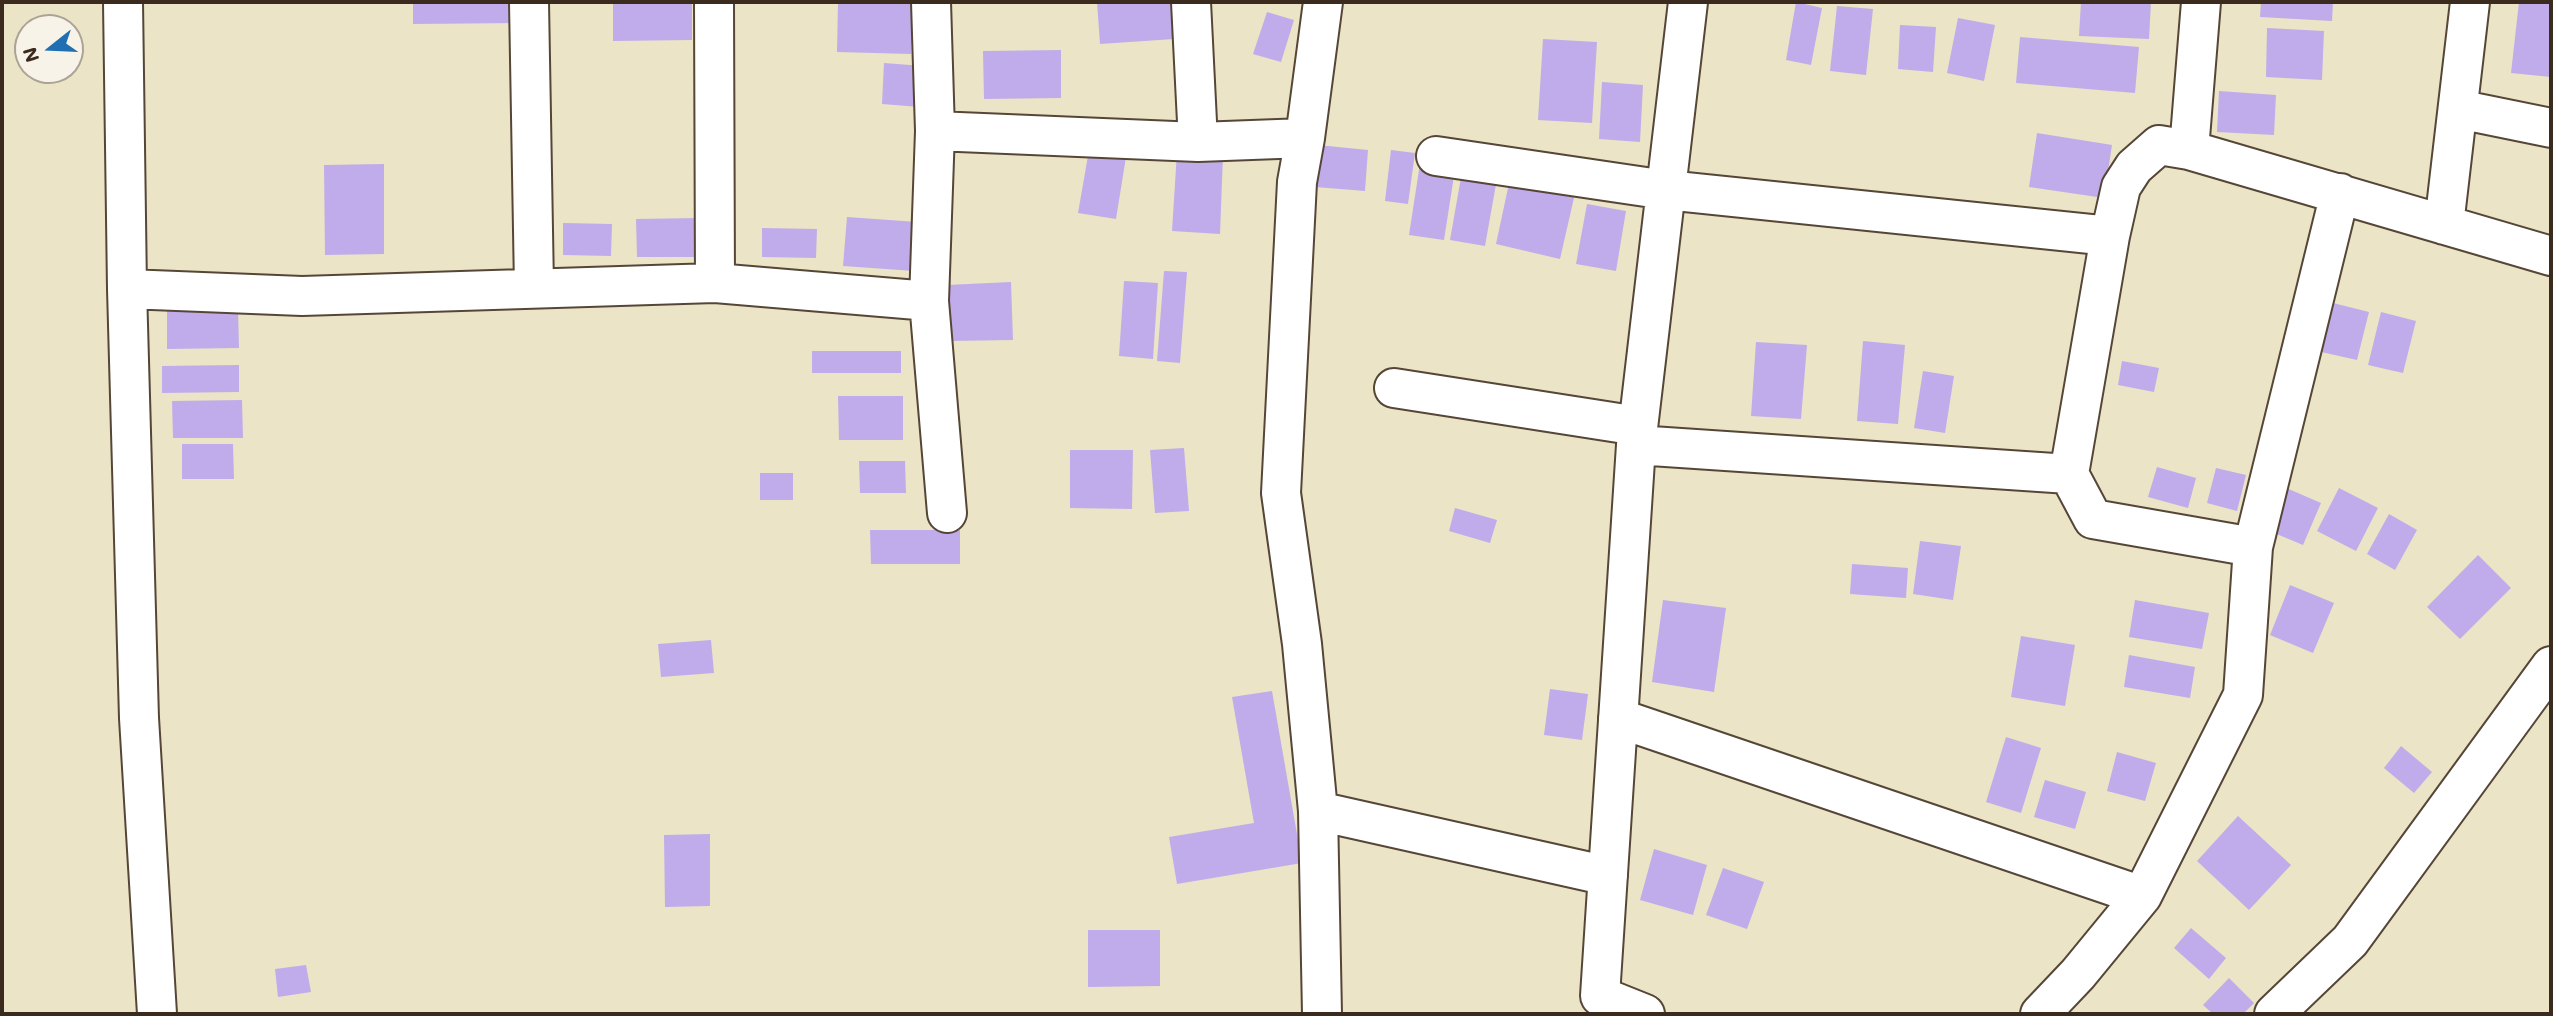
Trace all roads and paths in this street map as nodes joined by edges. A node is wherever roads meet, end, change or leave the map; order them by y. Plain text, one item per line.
1 (123, 2) edge
2 (529, 2) edge
3 (714, 2) edge
4 (931, 2) edge
5 (1191, 2) edge
6 (1322, 2) edge
7 (1688, 2) edge
8 (2200, 2) edge
9 (2470, 2) edge
10 (2458, 109) junction
11 (2551, 128) edge
12 (935, 131) junction
13 (1305, 138) junction
14 (1198, 142) junction
15 (2189, 150) junction
16 (1436, 156) dead end
17 (1666, 190) junction
18 (2340, 193) junction
19 (2444, 225) junction
20 (2110, 236) junction
21 (2551, 256) edge
22 (715, 283) junction
23 (534, 287) junction
24 (127, 289) junction
25 (929, 300) junction
26 (1394, 388) dead end
27 (1637, 435) junction
28 (2069, 474) junction
29 (947, 513) dead end
30 (2253, 547) junction
31 (2551, 666) edge
32 (1618, 718) junction
33 (1318, 811) junction
34 (1608, 876) junction
35 (2142, 897) junction
36 (158, 1014) edge
37 (1322, 1014) edge
38 (1646, 1014) edge
39 (2040, 1014) edge
40 (2274, 1014) edge

1 - 24 street
2 - 23 street
3 - 22 street
4 - 12 street
5 - 14 street
6 - 13 street
7 - 17 street
8 - 15 street
9 - 10 street
10 - 11 street
10 - 19 street
12 - 14 street
12 - 25 street
13 - 14 street
13 - 33 street
15 - 18 street
15 - 20 street
16 - 17 street
17 - 20 street
17 - 27 street
18 - 19 street
18 - 30 street
19 - 21 street
20 - 28 street
22 - 23 street
22 - 25 street
23 - 24 street
24 - 36 street
25 - 29 street
26 - 27 street
27 - 28 street
27 - 32 street
28 - 30 street
30 - 35 street
31 - 40 street
32 - 34 street
32 - 35 street
33 - 34 street
33 - 37 street
34 - 38 street
35 - 39 street

